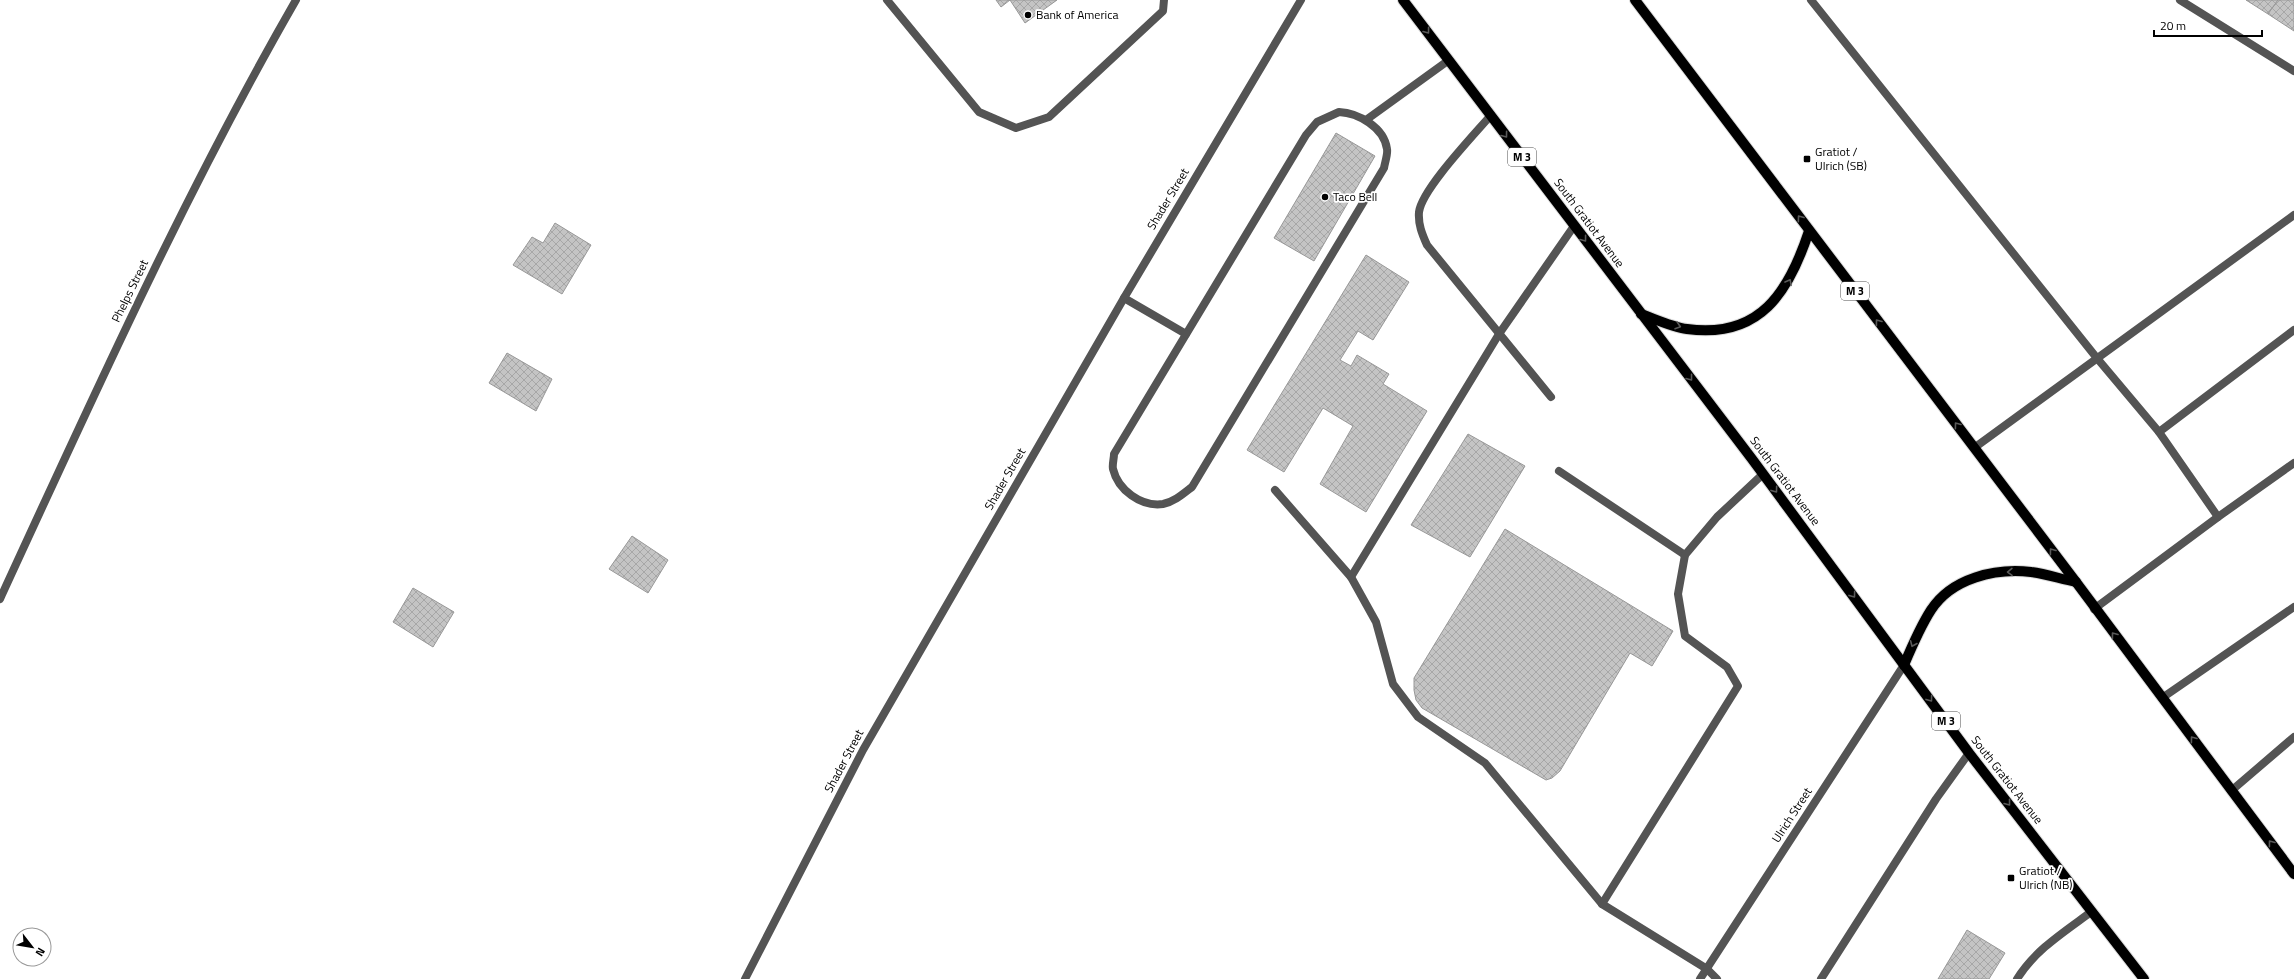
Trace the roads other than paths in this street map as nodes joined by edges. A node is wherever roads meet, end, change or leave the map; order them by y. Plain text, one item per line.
1 (296, 0) edge
2 (887, 0) edge
3 (1164, 0) edge
4 (1301, 0) edge
5 (1403, 0) edge
6 (1635, 0) edge
7 (1811, 0) edge
8 (2180, 0) edge
9 (1449, 60) junction
10 (2294, 71) edge
11 (1491, 115) junction
12 (1366, 120) junction
13 (2294, 215) edge
14 (1574, 226) junction
15 (1809, 231) junction
16 (1124, 298) junction
17 (1641, 314) junction
18 (2294, 330) edge
19 (1186, 334) junction
20 (1498, 334) junction
21 (2096, 357) junction
22 (1551, 397) dead end
23 (2159, 432) junction
24 (1974, 448) junction
25 (2294, 463) edge
26 (1559, 471) dead end
27 (1764, 474) junction
28 (1275, 490) dead end
29 (2218, 517) junction
30 (1685, 555) junction
31 (1351, 577) junction
32 (2076, 582) junction
33 (0, 599) edge
34 (2294, 607) edge
35 (2094, 608) junction
36 (1904, 665) junction
37 (2162, 698) junction
38 (2294, 737) edge
39 (1969, 753) junction
40 (2231, 791) junction
41 (2294, 874) edge
42 (1602, 904) junction
43 (2091, 912) junction
44 (1707, 969) junction
45 (745, 979) edge
46 (1700, 979) edge
47 (1717, 979) edge
48 (1821, 979) edge
49 (2017, 979) edge
50 (2144, 979) edge

1 - 33 street, Phelps Street
2 - 3 street
4 - 16 street, Shader Street
5 -> 9 main road, South Gratiot Avenue / M 3
15 -> 6 main road, M 3
7 - 21 street
8 - 10 street
9 - 11 main road, South Gratiot Avenue / M 3
9 - 12 street
11 -> 14 main road, South Gratiot Avenue / M 3
11 - 20 street
12 - 19 street
12 - 19 street
13 - 21 street
14 -> 17 main road, South Gratiot Avenue / M 3
14 - 20 street
17 -> 15 main road
24 -> 15 main road, M 3
16 - 19 street
16 - 45 street, Shader Street
17 -> 27 main road, South Gratiot Avenue / M 3
18 - 23 street
20 - 22 street
20 - 31 street
21 - 23 street
21 - 24 street
23 - 29 street
32 -> 24 main road, M 3
25 - 29 street
26 - 30 street
27 - 30 street
27 -> 36 main road, South Gratiot Avenue / M 3
28 - 31 street
29 - 35 street
30 - 42 street
31 - 42 street
32 - 35 main road, M 3
32 -> 36 main road
34 - 37 street
37 -> 35 main road, M 3
36 -> 39 main road, South Gratiot Avenue / M 3
36 - 44 street, Ulrich Street
40 -> 37 main road, M 3
38 - 40 street
39 -> 43 main road, South Gratiot Avenue / M 3
39 - 48 street
41 -> 40 main road, M 3
42 - 44 street
43 - 49 street
43 - 50 main road, South Gratiot Avenue / M 3
44 - 46 street, Ulrich Street
44 - 47 street

